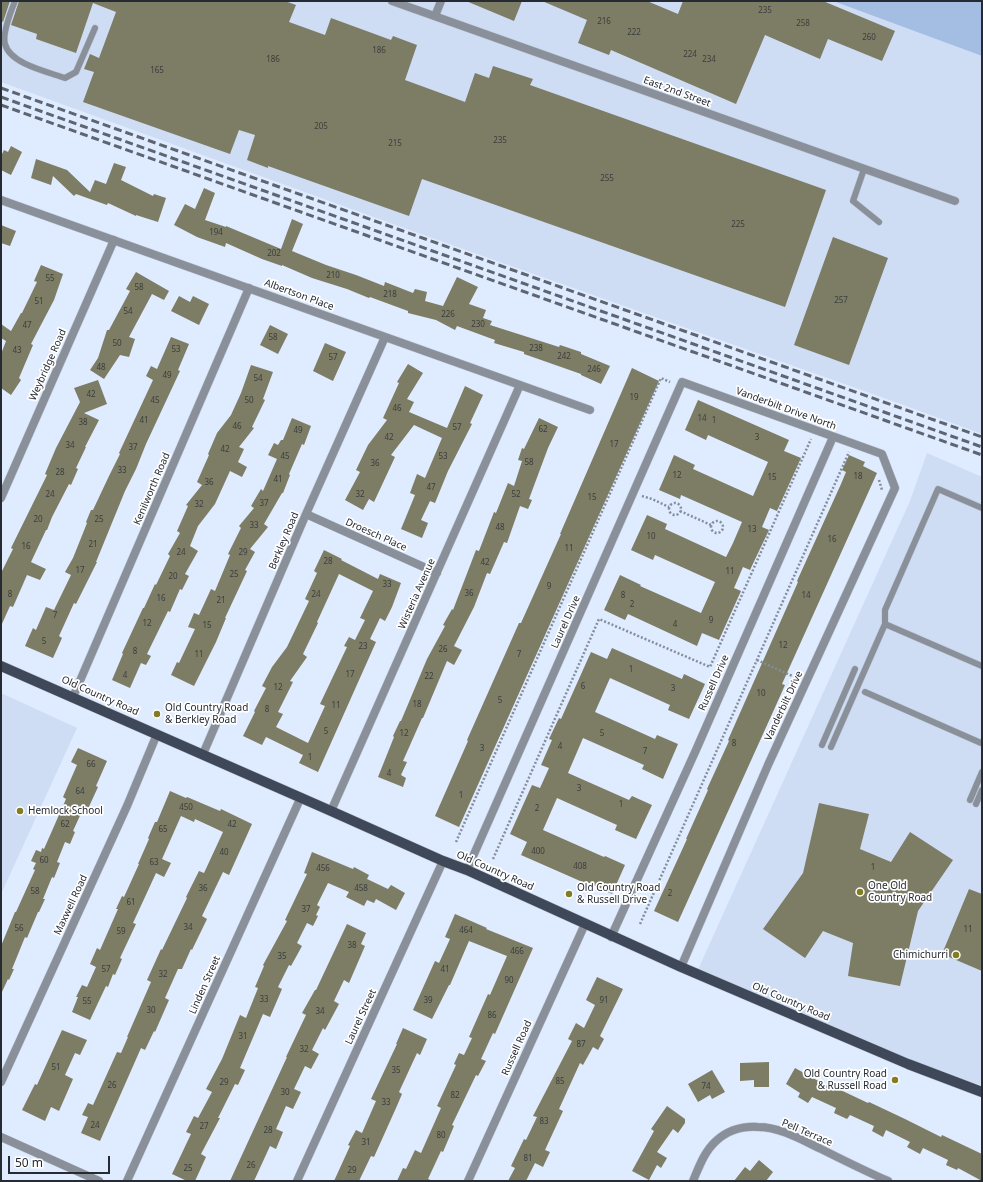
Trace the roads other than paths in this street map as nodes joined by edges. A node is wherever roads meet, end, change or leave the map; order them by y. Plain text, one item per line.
1 (15, 1) edge
2 (392, 1) edge
3 (441, 1) edge
4 (435, 16) junction
5 (95, 28) dead end
6 (864, 169) junction
7 (1, 200) edge
8 (955, 201) dead end
9 (879, 222) dead end
10 (114, 240) junction
11 (249, 288) junction
12 (385, 336) junction
13 (681, 384) joint
14 (520, 385) junction
15 (590, 410) dead end
16 (833, 437) junction
17 (882, 454) joint
18 (1, 498) edge
19 (982, 508) edge
20 (306, 514) junction
21 (437, 573) junction
22 (885, 624) junction
23 (1, 666) edge
24 (982, 666) edge
25 (855, 669) dead end
26 (865, 692) dead end
27 (73, 697) junction
28 (157, 734) junction
29 (982, 742) edge
30 (822, 745) dead end
31 (831, 747) dead end
32 (203, 754) junction
33 (982, 772) edge
34 (982, 790) edge
35 (301, 797) junction
36 (970, 800) dead end
37 (976, 804) dead end
38 (332, 811) junction
39 (443, 861) junction
40 (467, 870) junction
41 (585, 924) junction
42 (611, 937) junction
43 (681, 967) junction
44 (1, 1082) edge
45 (982, 1092) edge
46 (1, 1137) edge
47 (872, 1178) edge
48 (99, 1181) edge
49 (127, 1181) edge
50 (297, 1181) edge
51 (468, 1181) edge
52 (693, 1181) edge
53 (888, 1181) edge

1 - 5 lane
2 - 4 street, East 2nd Street
3 - 4 street
4 - 6 street, East 2nd Street
6 - 8 street, East 2nd Street
6 - 9 lane
7 - 10 street, Albertson Place
10 - 11 street, Albertson Place
10 - 18 street, Weybridge Road
11 - 12 street, Albertson Place
11 - 27 street, Kenilworth Road
12 - 14 street, Albertson Place
12 - 20 street, Berkley Road
13 - 16 street, Vanderbilt Drive North
13 - 40 street, Laurel Drive
14 - 15 street, Albertson Place
14 - 21 street, Wisteria Avenue
16 - 17 street, Vanderbilt Drive North
16 - 42 street, Russell Drive
17 - 43 street, Vanderbilt Drive
19 - 22 lane
20 - 21 street, Droesch Place
20 - 32 street, Berkley Road
21 - 38 street, Wisteria Avenue
22 - 24 lane
22 - 31 lane
23 - 27 main road, Old Country Road
25 - 30 lane
26 - 29 lane
27 - 28 main road, Old Country Road
28 - 32 main road, Old Country Road
28 - 44 street, Maxwell Road
32 - 35 main road, Old Country Road
33 - 36 lane
34 - 37 lane
35 - 38 main road, Old Country Road
35 - 49 street, Linden Street
38 - 39 main road, Old Country Road
39 - 40 main road, Old Country Road
39 - 50 street, Laurel Street
40 - 41 main road, Old Country Road
41 - 42 main road, Old Country Road
41 - 51 street, Russell Road
42 - 43 main road, Old Country Road
43 - 45 main road, Old Country Road
46 - 48 street
47 - 52 street, Pell Terrace
47 - 53 street, Pell Terrace

